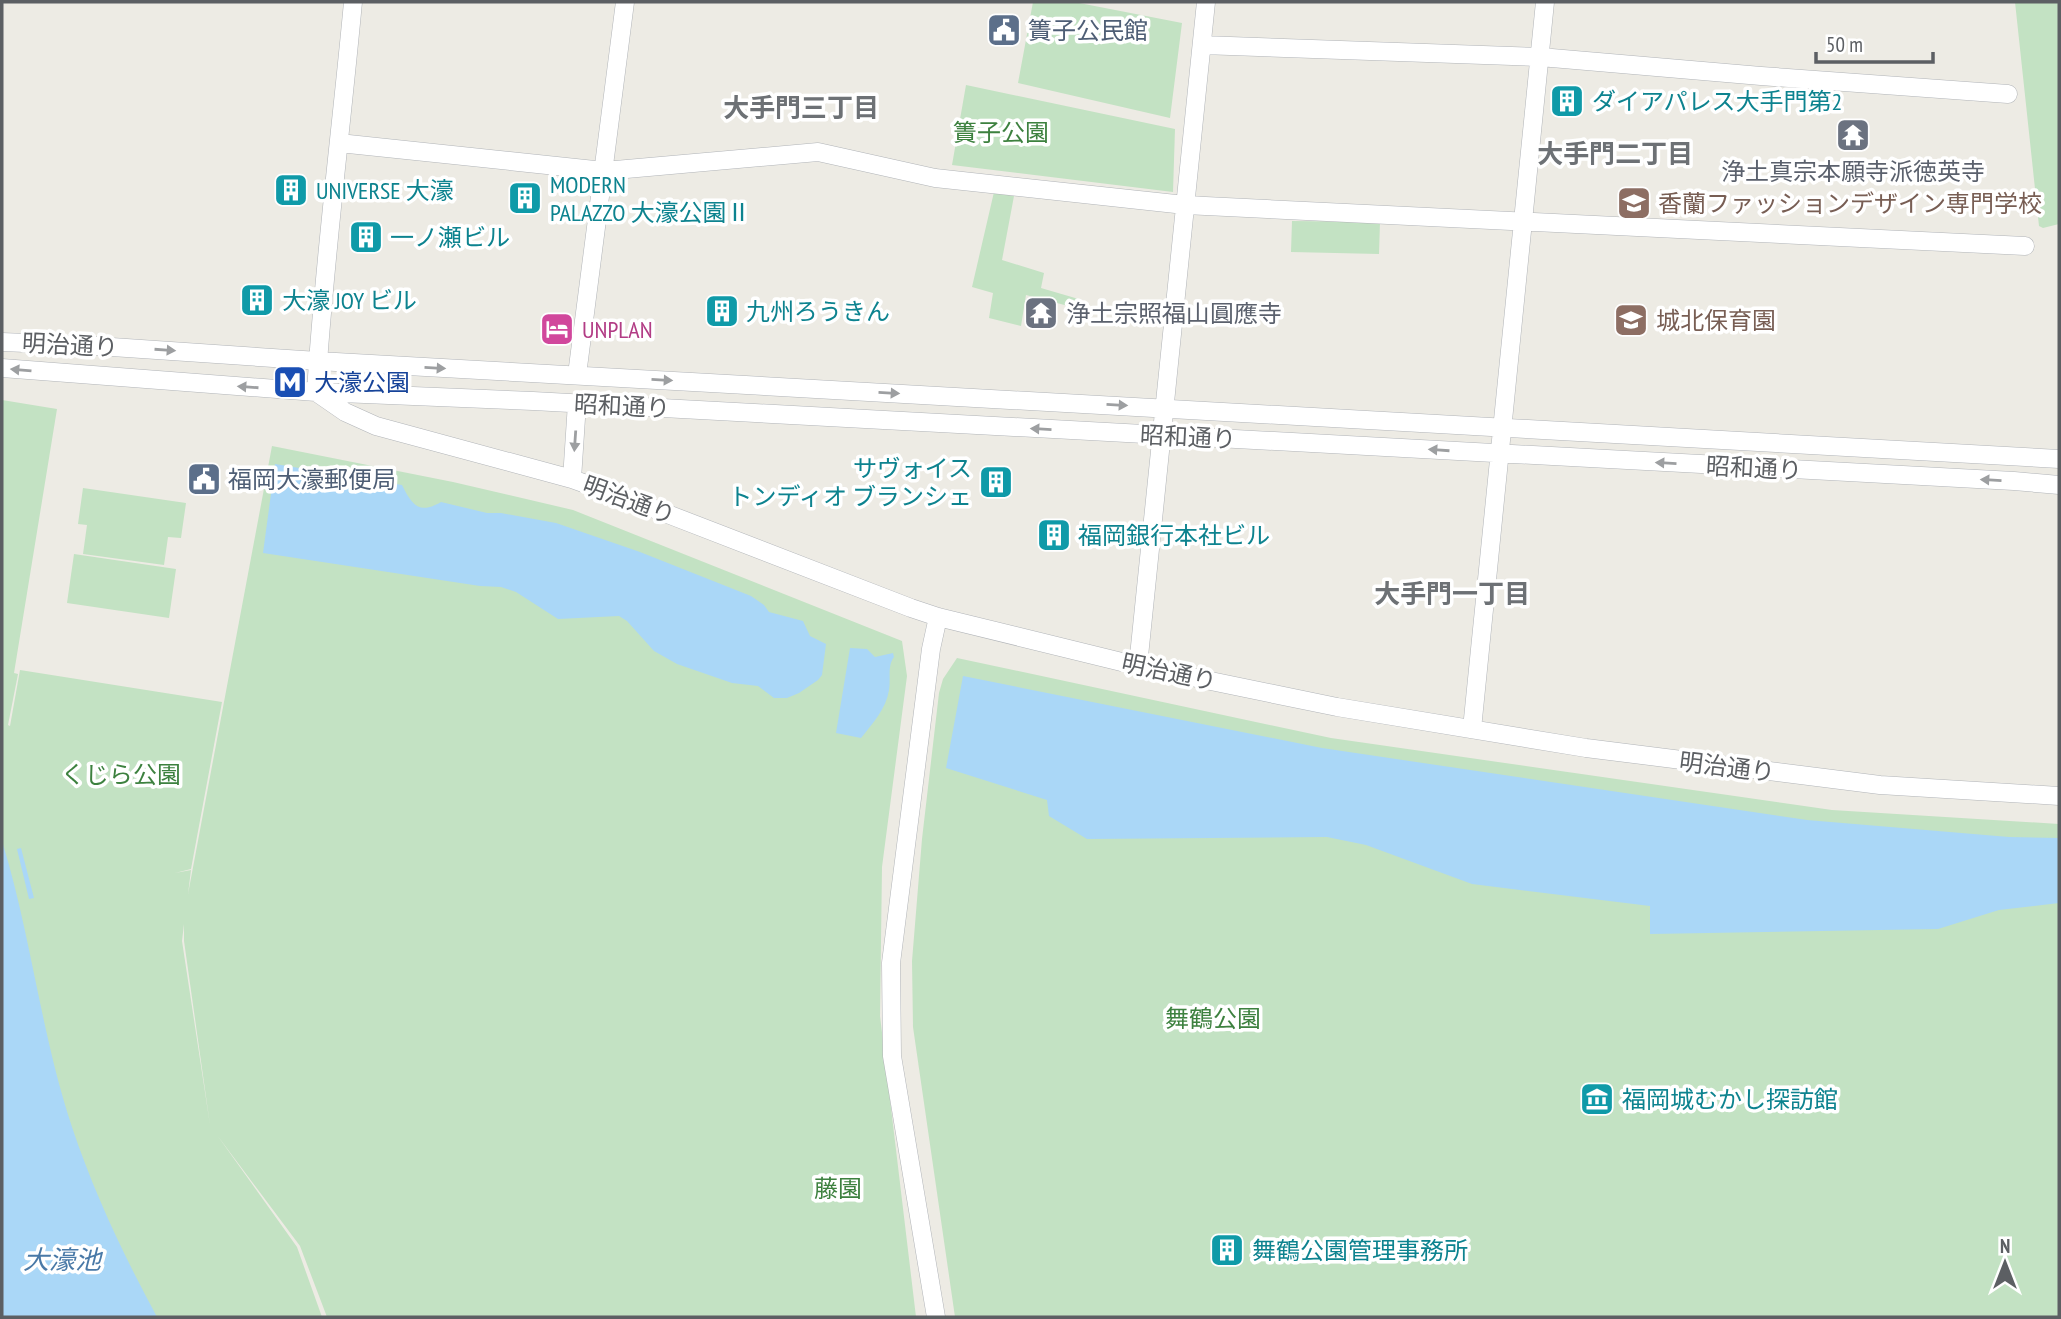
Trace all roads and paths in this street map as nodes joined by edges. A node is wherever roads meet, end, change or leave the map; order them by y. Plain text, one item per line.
1 (353, 2) edge
2 (625, 2) edge
3 (1206, 2) edge
4 (1545, 2) edge
5 (1202, 45) junction
6 (1540, 57) junction
7 (2008, 94) dead end
8 (339, 143) junction
9 (604, 171) junction
10 (1185, 205) junction
11 (1523, 221) junction
12 (2025, 246) dead end
13 (2, 342) edge
14 (318, 361) junction
15 (2, 368) edge
16 (577, 375) junction
17 (316, 392) junction
18 (577, 403) junction
19 (1165, 407) junction
20 (1503, 426) junction
21 (1163, 435) junction
22 (1499, 454) junction
23 (2059, 459) edge
24 (572, 479) junction
25 (2059, 485) edge
26 (938, 617) junction
27 (1138, 666) junction
28 (1472, 729) junction
29 (2059, 796) edge
30 (936, 1317) edge

1 - 8 street
2 - 9 street
3 - 5 street
4 - 6 street
5 - 6 street
5 - 10 street
6 - 7 street
6 - 11 street
8 - 9 street
8 - 14 street
9 - 10 street
9 - 16 street
10 - 11 street
10 - 19 street
11 - 12 street
11 - 20 street
13 -> 14 street, 明治通り
14 -> 16 street, 昭和通り
14 - 17 street
17 -> 15 street, 明治通り
16 -> 19 street, 昭和通り
17 - 18 street, 昭和通り
17 - 24 street, 明治通り
21 -> 18 street, 昭和通り
18 -> 24 street
19 - 20 street, 昭和通り
19 - 21 street
20 - 22 street
20 - 23 street, 昭和通り
22 -> 21 street, 昭和通り
21 - 27 street
25 -> 22 street, 昭和通り
22 - 28 street
24 - 26 street, 明治通り
26 - 27 street, 明治通り
26 - 30 street
27 - 28 street, 明治通り
28 - 29 street, 明治通り

